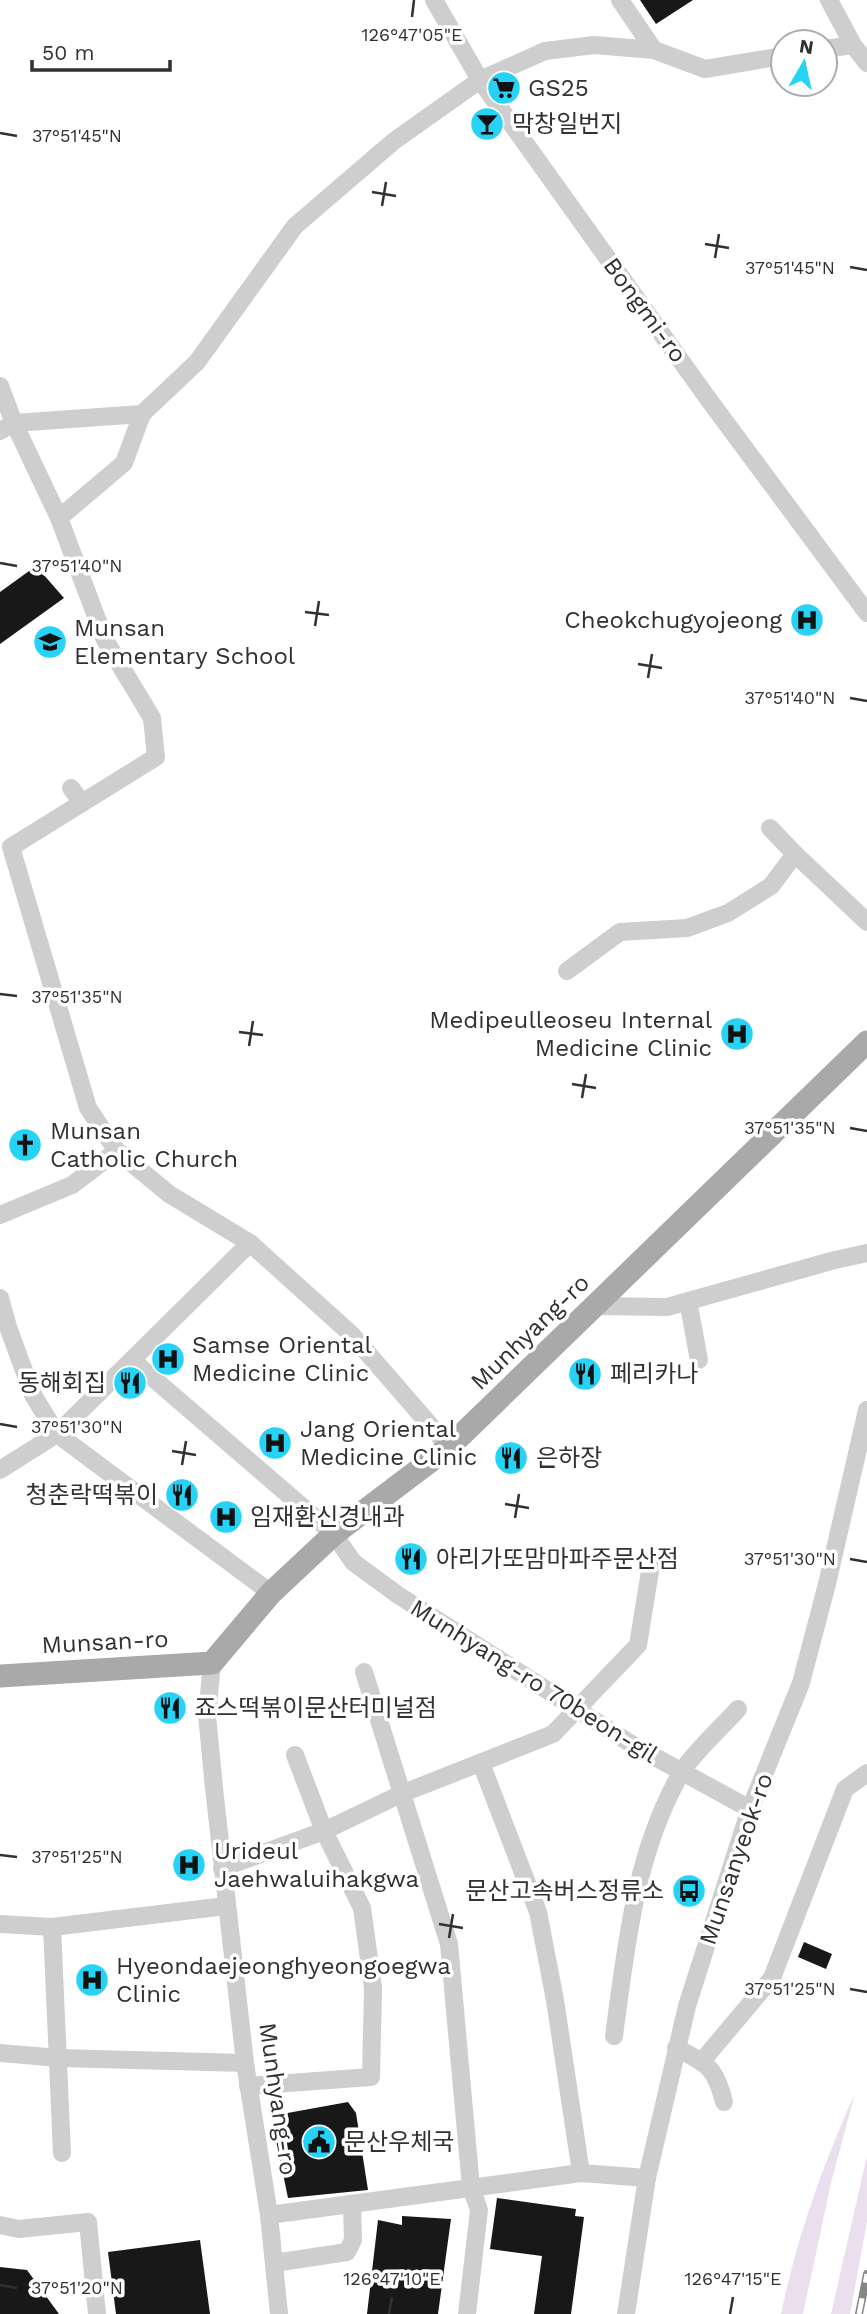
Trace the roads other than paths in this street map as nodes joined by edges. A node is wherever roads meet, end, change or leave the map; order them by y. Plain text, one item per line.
1 (434, 0) edge
2 (620, 0) edge
3 (829, 0) edge
4 (853, 45) junction
5 (839, 47) edge
6 (654, 50) junction
7 (769, 58) edge
8 (867, 63) edge
9 (480, 80) junction
10 (0, 386) edge
11 (142, 414) junction
12 (7, 427) edge
13 (59, 518) junction
14 (867, 613) edge
15 (71, 788) dead end
16 (82, 803) junction
17 (770, 828) dead end
18 (794, 854) junction
19 (867, 922) edge
20 (567, 971) dead end
21 (867, 1042) edge
22 (117, 1151) junction
23 (0, 1215) edge
24 (250, 1243) junction
25 (867, 1253) edge
26 (0, 1298) edge
27 (688, 1301) junction
28 (594, 1306) junction
29 (4, 1329) edge
30 (132, 1360) junction
31 (699, 1360) dead end
32 (867, 1410) edge
33 (57, 1434) junction
34 (449, 1447) junction
35 (860, 1469) edge
36 (0, 1470) edge
37 (334, 1535) junction
38 (651, 1565) dead end
39 (271, 1592) junction
40 (212, 1663) junction
41 (364, 1672) dead end
42 (0, 1676) edge
43 (579, 1709) junction
44 (738, 1709) dead end
45 (295, 1755) dead end
46 (481, 1763) junction
47 (682, 1771) junction
48 (867, 1773) edge
49 (401, 1794) junction
50 (750, 1809) junction
51 (324, 1831) junction
52 (222, 1868) junction
53 (226, 1906) junction
54 (0, 1924) edge
55 (52, 1927) junction
56 (614, 2036) dead end
57 (676, 2048) junction
58 (0, 2053) edge
59 (59, 2057) junction
60 (702, 2062) junction
61 (245, 2063) junction
62 (248, 2086) junction
63 (724, 2102) dead end
64 (62, 2152) dead end
65 (581, 2173) junction
66 (647, 2178) junction
67 (471, 2187) junction
68 (352, 2204) junction
69 (269, 2215) junction
70 (0, 2225) edge
71 (274, 2263) junction
72 (97, 2314) edge
73 (279, 2314) edge
74 (467, 2314) edge
75 (626, 2314) edge

1 - 9 street, Bongmi-ro
2 - 6 street
3 - 4 street
4 - 5 street
4 - 8 street
6 - 7 street
6 - 9 street
9 - 11 street
9 - 14 street, Bongmi-ro
10 - 12 street
11 - 12 street
11 - 13 street
12 - 13 street
13 - 16 street
15 - 16 street
16 - 22 street
17 - 18 street
18 - 19 street
18 - 20 street
21 - 28 main road, Munhyang-ro
22 - 23 street
22 - 24 street
24 - 30 street
24 - 34 street
25 - 27 street
26 - 29 street
27 - 28 street
27 - 31 street
28 - 34 main road, Munhyang-ro
29 - 33 street
30 - 33 street
30 - 37 street, Munhyang-ro 70beon-gil
32 - 35 street, Munsanyeok-ro
33 - 36 street
33 - 39 street
34 - 37 main road, Munhyang-ro
35 - 50 street, Munsanyeok-ro
37 - 39 main road, Munhyang-ro
37 - 43 street, Munhyang-ro 70beon-gil
38 - 43 street
39 - 40 main road, Munhyang-ro
40 - 42 main road, Munsan-ro
40 - 52 street, Munhyang-ro
41 - 49 street
43 - 46 street
43 - 47 street, Munhyang-ro 70beon-gil
44 - 47 street
45 - 51 street
46 - 49 street
46 - 65 street
47 - 50 street, Munhyang-ro 70beon-gil
47 - 56 street
48 - 60 street
49 - 51 street
49 - 67 street
50 - 57 street, Munsanyeok-ro
51 - 52 street
51 - 62 street
52 - 53 street, Munhyang-ro
53 - 55 street
53 - 61 street, Munhyang-ro
54 - 55 street
55 - 59 street
57 - 60 street
57 - 66 street, Munsanyeok-ro
58 - 59 street
59 - 61 street
59 - 64 street
60 - 63 street
61 - 62 street, Munhyang-ro
62 - 69 street, Munhyang-ro
65 - 66 street
65 - 67 street
66 - 75 street, Munsanyeok-ro
67 - 68 street
67 - 74 street
68 - 69 street
68 - 71 street
69 - 71 street, Munhyang-ro
70 - 72 street
71 - 73 street, Munhyang-ro

